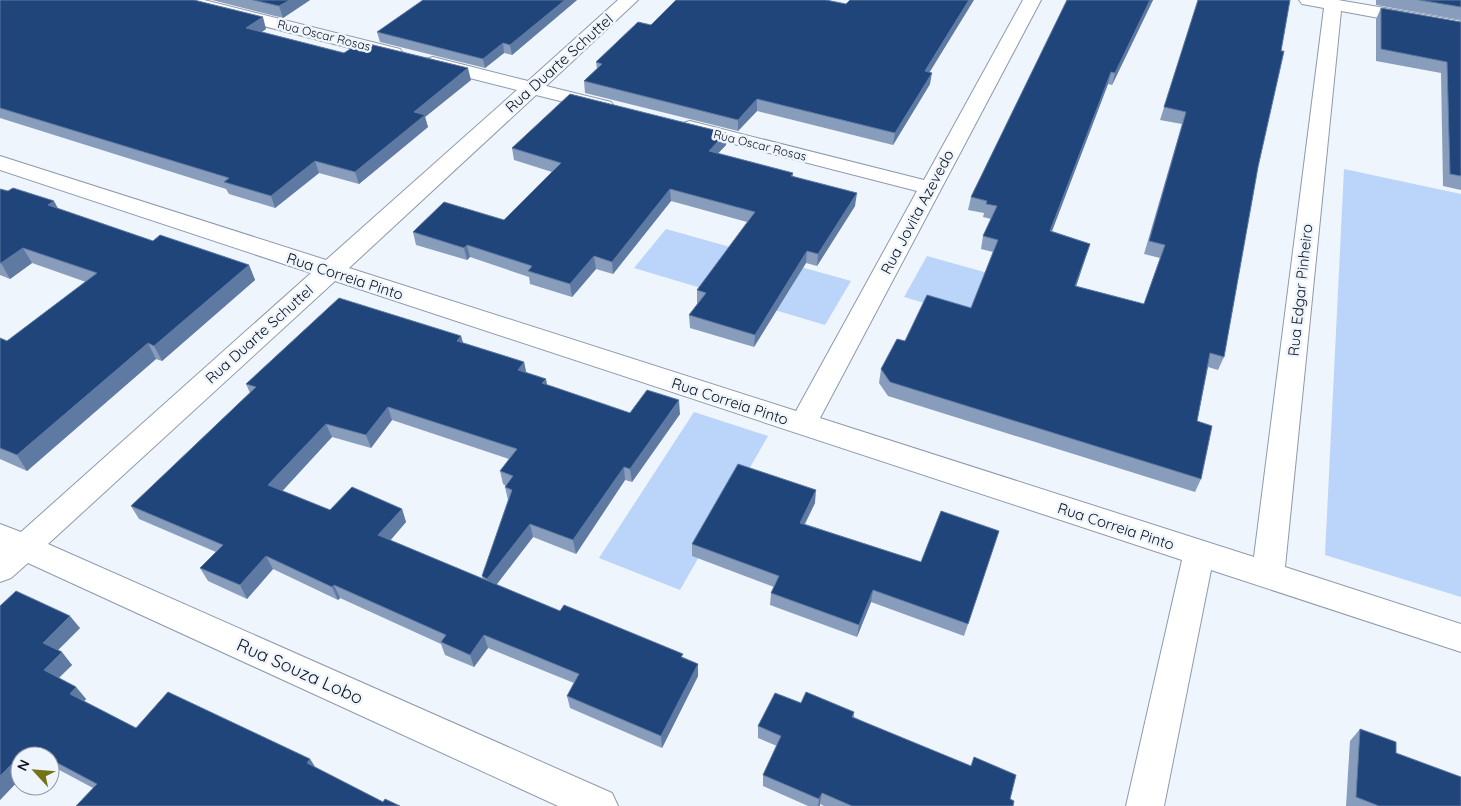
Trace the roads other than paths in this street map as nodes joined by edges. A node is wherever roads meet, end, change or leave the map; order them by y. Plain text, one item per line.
1 (183, 0) edge
2 (629, 0) edge
3 (1032, 0) edge
4 (1308, 0) edge
5 (1333, 4) junction
6 (1461, 27) edge
7 (532, 88) junction
8 (627, 112) edge
9 (674, 123) edge
10 (0, 164) edge
11 (930, 188) junction
12 (329, 271) junction
13 (803, 424) junction
14 (8, 551) edge
15 (1199, 553) junction
16 (1268, 575) junction
17 (1461, 638) edge
18 (599, 806) edge
19 (1145, 806) edge

1 - 7 street, Rua Oscar Rosas
2 - 7 street, Rua Duarte Schuttel
3 - 11 street, Rua Jovita Azevedo
4 - 5 street
5 - 6 street
5 - 16 street, Rua Edgar Pinheiro
7 - 8 street, Rua Oscar Rosas
7 - 12 street, Rua Duarte Schuttel
9 - 11 street, Rua Oscar Rosas
10 - 12 street, Rua Correia Pinto
11 - 13 street, Rua Jovita Azevedo
12 - 13 street, Rua Correia Pinto
12 - 14 street, Rua Duarte Schuttel
13 - 15 street, Rua Correia Pinto
14 - 18 street, Rua Souza Lobo
15 - 16 street, Rua Correia Pinto
15 - 19 street
16 - 17 street, Rua Correia Pinto

